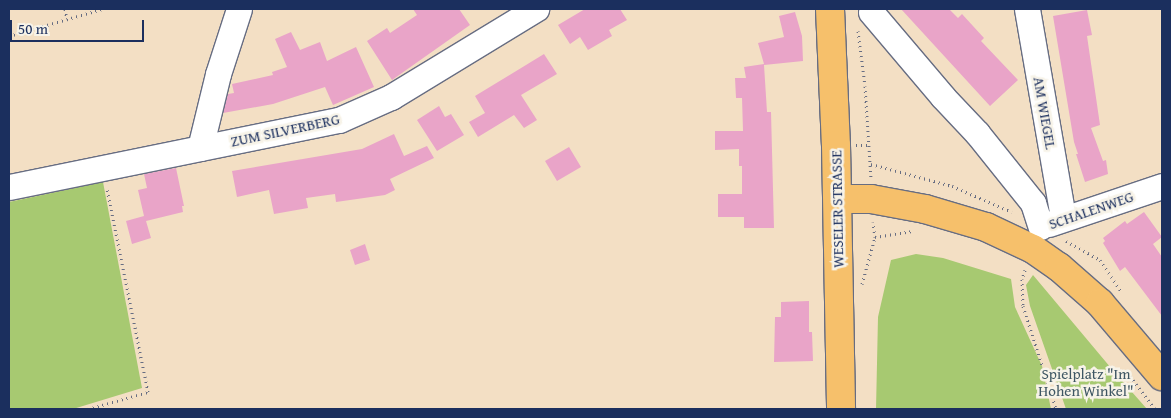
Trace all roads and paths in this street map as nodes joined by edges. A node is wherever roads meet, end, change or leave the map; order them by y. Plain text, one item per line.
1 (64, 9) edge
2 (102, 9) edge
3 (239, 9) edge
4 (536, 9) edge
5 (830, 9) edge
6 (1027, 9) edge
7 (67, 19) junction
8 (864, 20) joint
9 (9, 36) edge
10 (200, 148) junction
11 (103, 166) junction
12 (9, 186) edge
13 (1162, 186) edge
14 (838, 199) junction
15 (920, 232) dead end
16 (874, 237) dead end
17 (1042, 241) junction
18 (1125, 369) dead end
19 (1162, 376) edge
20 (88, 409) edge
21 (840, 409) edge
22 (1056, 409) edge
23 (1155, 409) edge

1 - 7 path
2 - 7 path
3 - 10 street
4 - 10 street, ZUM SILVERBERG
5 - 14 main road, WESELER STRASSE
6 - 17 street, AM WIEGEL
7 - 9 path
8 - 17 street
8 - 17 path
10 - 11 street, ZUM SILVERBERG
11 - 12 street, ZUM SILVERBERG
11 - 20 path
13 - 17 street, SCHALENWEG
14 - 17 main road
14 - 21 main road, WESELER STRASSE
15 - 16 path
17 - 19 main road
17 - 22 path
18 - 23 path

